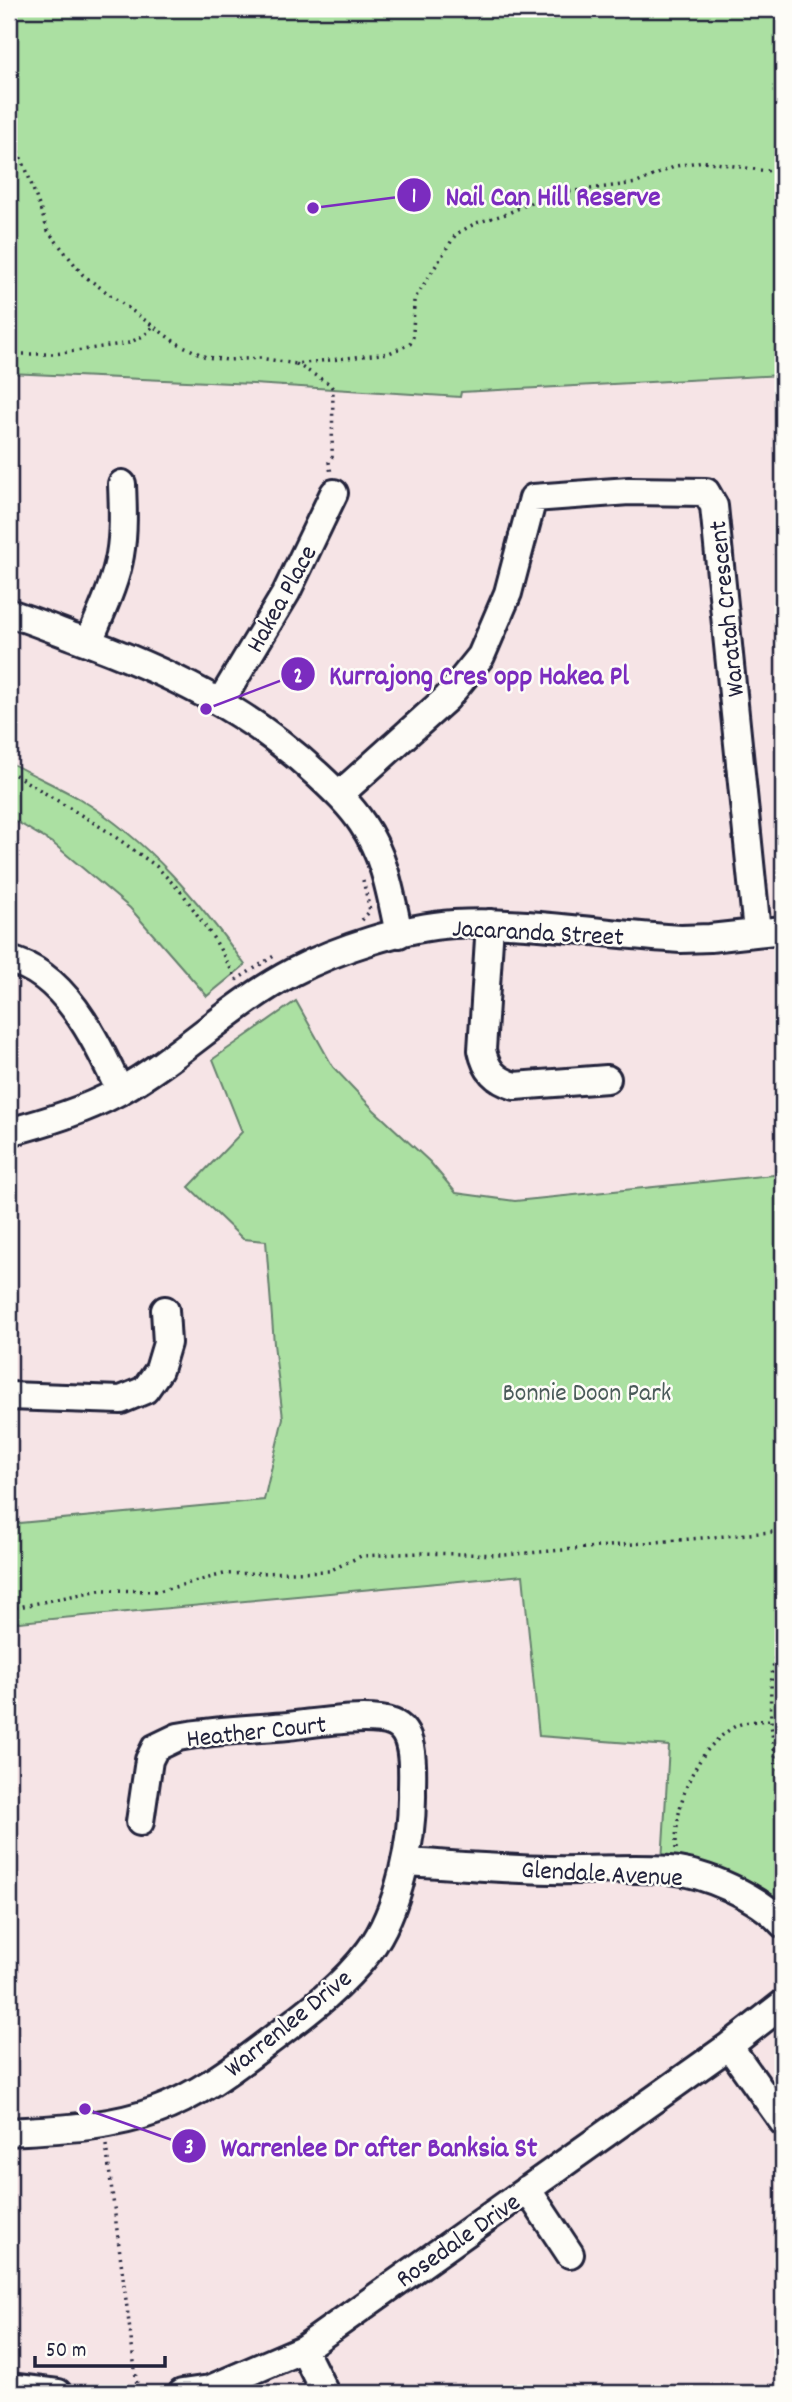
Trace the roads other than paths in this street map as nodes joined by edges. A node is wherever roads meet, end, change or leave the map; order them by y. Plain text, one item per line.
1 (122, 485) dead end
2 (334, 492) road end
3 (9, 613) edge
4 (89, 642) junction
5 (221, 701) junction
6 (339, 795) junction
7 (491, 923) junction
8 (783, 930) edge
9 (757, 932) junction
10 (399, 934) junction
11 (9, 960) edge
12 (607, 1079) dead end
13 (120, 1091) junction
14 (9, 1132) edge
15 (165, 1310) dead end
16 (9, 1396) edge
17 (394, 1723) joint
18 (139, 1822) dead end
19 (407, 1862) junction
20 (783, 1924) edge
21 (783, 2004) edge
22 (729, 2046) junction
23 (783, 2122) edge
24 (9, 2132) edge
25 (527, 2189) junction
26 (570, 2253) dead end
27 (303, 2349) junction
28 (9, 2387) edge
29 (58, 2393) edge
30 (182, 2393) edge
31 (324, 2393) edge

1 - 4 street
2 - 5 street, Hakea Place
3 - 4 street
4 - 5 street
5 - 6 street
6 - 9 street, Waratah Crescent
6 - 10 street
7 - 9 street, Jacaranda Street
7 - 10 street, Jacaranda Street
7 - 12 street
8 - 9 street, Jacaranda Street
10 - 13 street, Jacaranda Street
11 - 13 street
13 - 14 street, Jacaranda Street
15 - 16 street
17 - 18 street, Heather Court
17 - 19 street, Warrenlee Drive
19 - 20 street, Glendale Avenue
19 - 24 street, Warrenlee Drive
21 - 22 street, Rosedale Drive
22 - 23 street
22 - 25 street, Rosedale Drive
25 - 26 street
25 - 27 street, Rosedale Drive
27 - 30 street, Rosedale Drive
27 - 31 street
28 - 29 street

